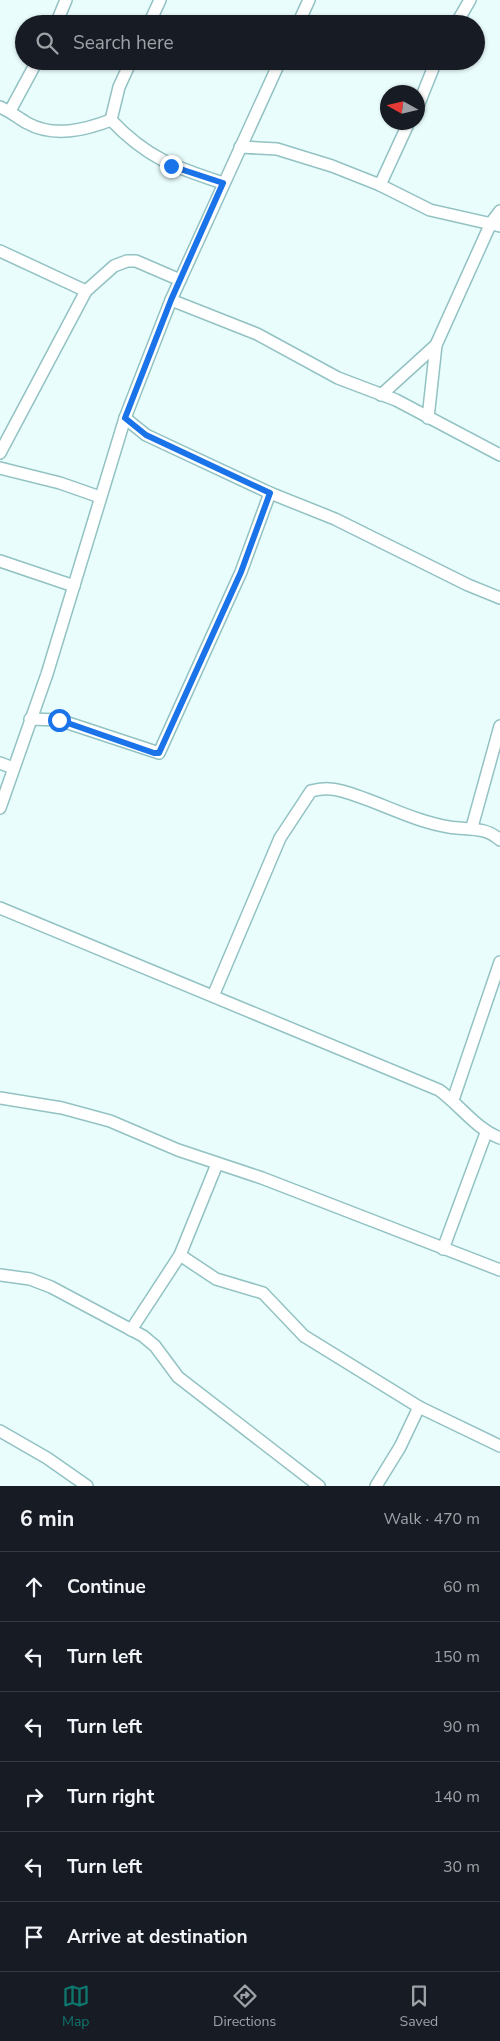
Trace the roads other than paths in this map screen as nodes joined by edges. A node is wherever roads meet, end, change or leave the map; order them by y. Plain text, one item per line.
1 (160, 0) edge
2 (309, 0) edge
3 (470, 0) edge
4 (61, 2) edge
5 (58, 15) edge
6 (153, 15) edge
7 (302, 15) edge
8 (461, 15) edge
9 (31, 70) edge
10 (127, 70) edge
11 (276, 70) edge
12 (432, 70) edge
13 (425, 88) edge
14 (5, 109) edge
15 (112, 120) junction
16 (405, 130) edge
17 (240, 147) junction
18 (223, 183) junction
19 (380, 185) junction
20 (500, 211) edge
21 (496, 224) edge
22 (0, 251) edge
23 (180, 280) junction
24 (86, 291) junction
25 (171, 300) junction
26 (436, 345) junction
27 (381, 395) junction
28 (125, 418) junction
29 (428, 418) junction
30 (0, 453) edge
31 (500, 455) edge
32 (0, 468) edge
33 (270, 493) junction
34 (100, 498) junction
35 (0, 561) edge
36 (74, 586) junction
37 (500, 598) edge
38 (30, 719) junction
39 (500, 726) edge
40 (0, 762) edge
41 (13, 768) junction
42 (0, 808) edge
43 (472, 827) junction
44 (500, 840) edge
45 (0, 908) edge
46 (500, 962) edge
47 (213, 996) junction
48 (0, 1098) edge
49 (453, 1100) junction
50 (486, 1132) junction
51 (500, 1138) edge
52 (217, 1164) junction
53 (443, 1249) junction
54 (180, 1255) junction
55 (500, 1270) edge
56 (0, 1275) edge
57 (131, 1330) junction
58 (419, 1407) junction
59 (0, 1431) edge
60 (500, 1446) edge
61 (87, 1486) edge
62 (319, 1486) edge
63 (376, 1486) edge

1 - 6 street
2 - 7 street
3 - 8 street
4 - 5 street
9 - 14 street
10 - 15 street
11 - 17 street
12 - 13 street
14 - 15 street
15 - 18 street
16 - 19 street
17 - 18 street
17 - 19 street
18 - 23 street
19 - 21 street
20 - 21 street
21 - 26 street
22 - 24 street
23 - 24 street
23 - 25 street
24 - 30 street
25 - 27 street
25 - 28 street
26 - 27 street
26 - 29 street
27 - 29 street
28 - 33 street
28 - 34 street
29 - 31 street
32 - 34 street
33 - 37 street
33 - 38 street
34 - 36 street
35 - 36 street
36 - 38 street
38 - 41 street
39 - 43 street
40 - 41 street
41 - 42 street
43 - 44 street
43 - 47 street
45 - 47 street
46 - 49 street
47 - 49 street
48 - 52 street
49 - 50 street
50 - 51 street
50 - 53 street
52 - 53 street
52 - 54 street
53 - 55 street
54 - 57 street
54 - 58 street
56 - 57 street
57 - 62 street
58 - 60 street
58 - 63 street
59 - 61 street

